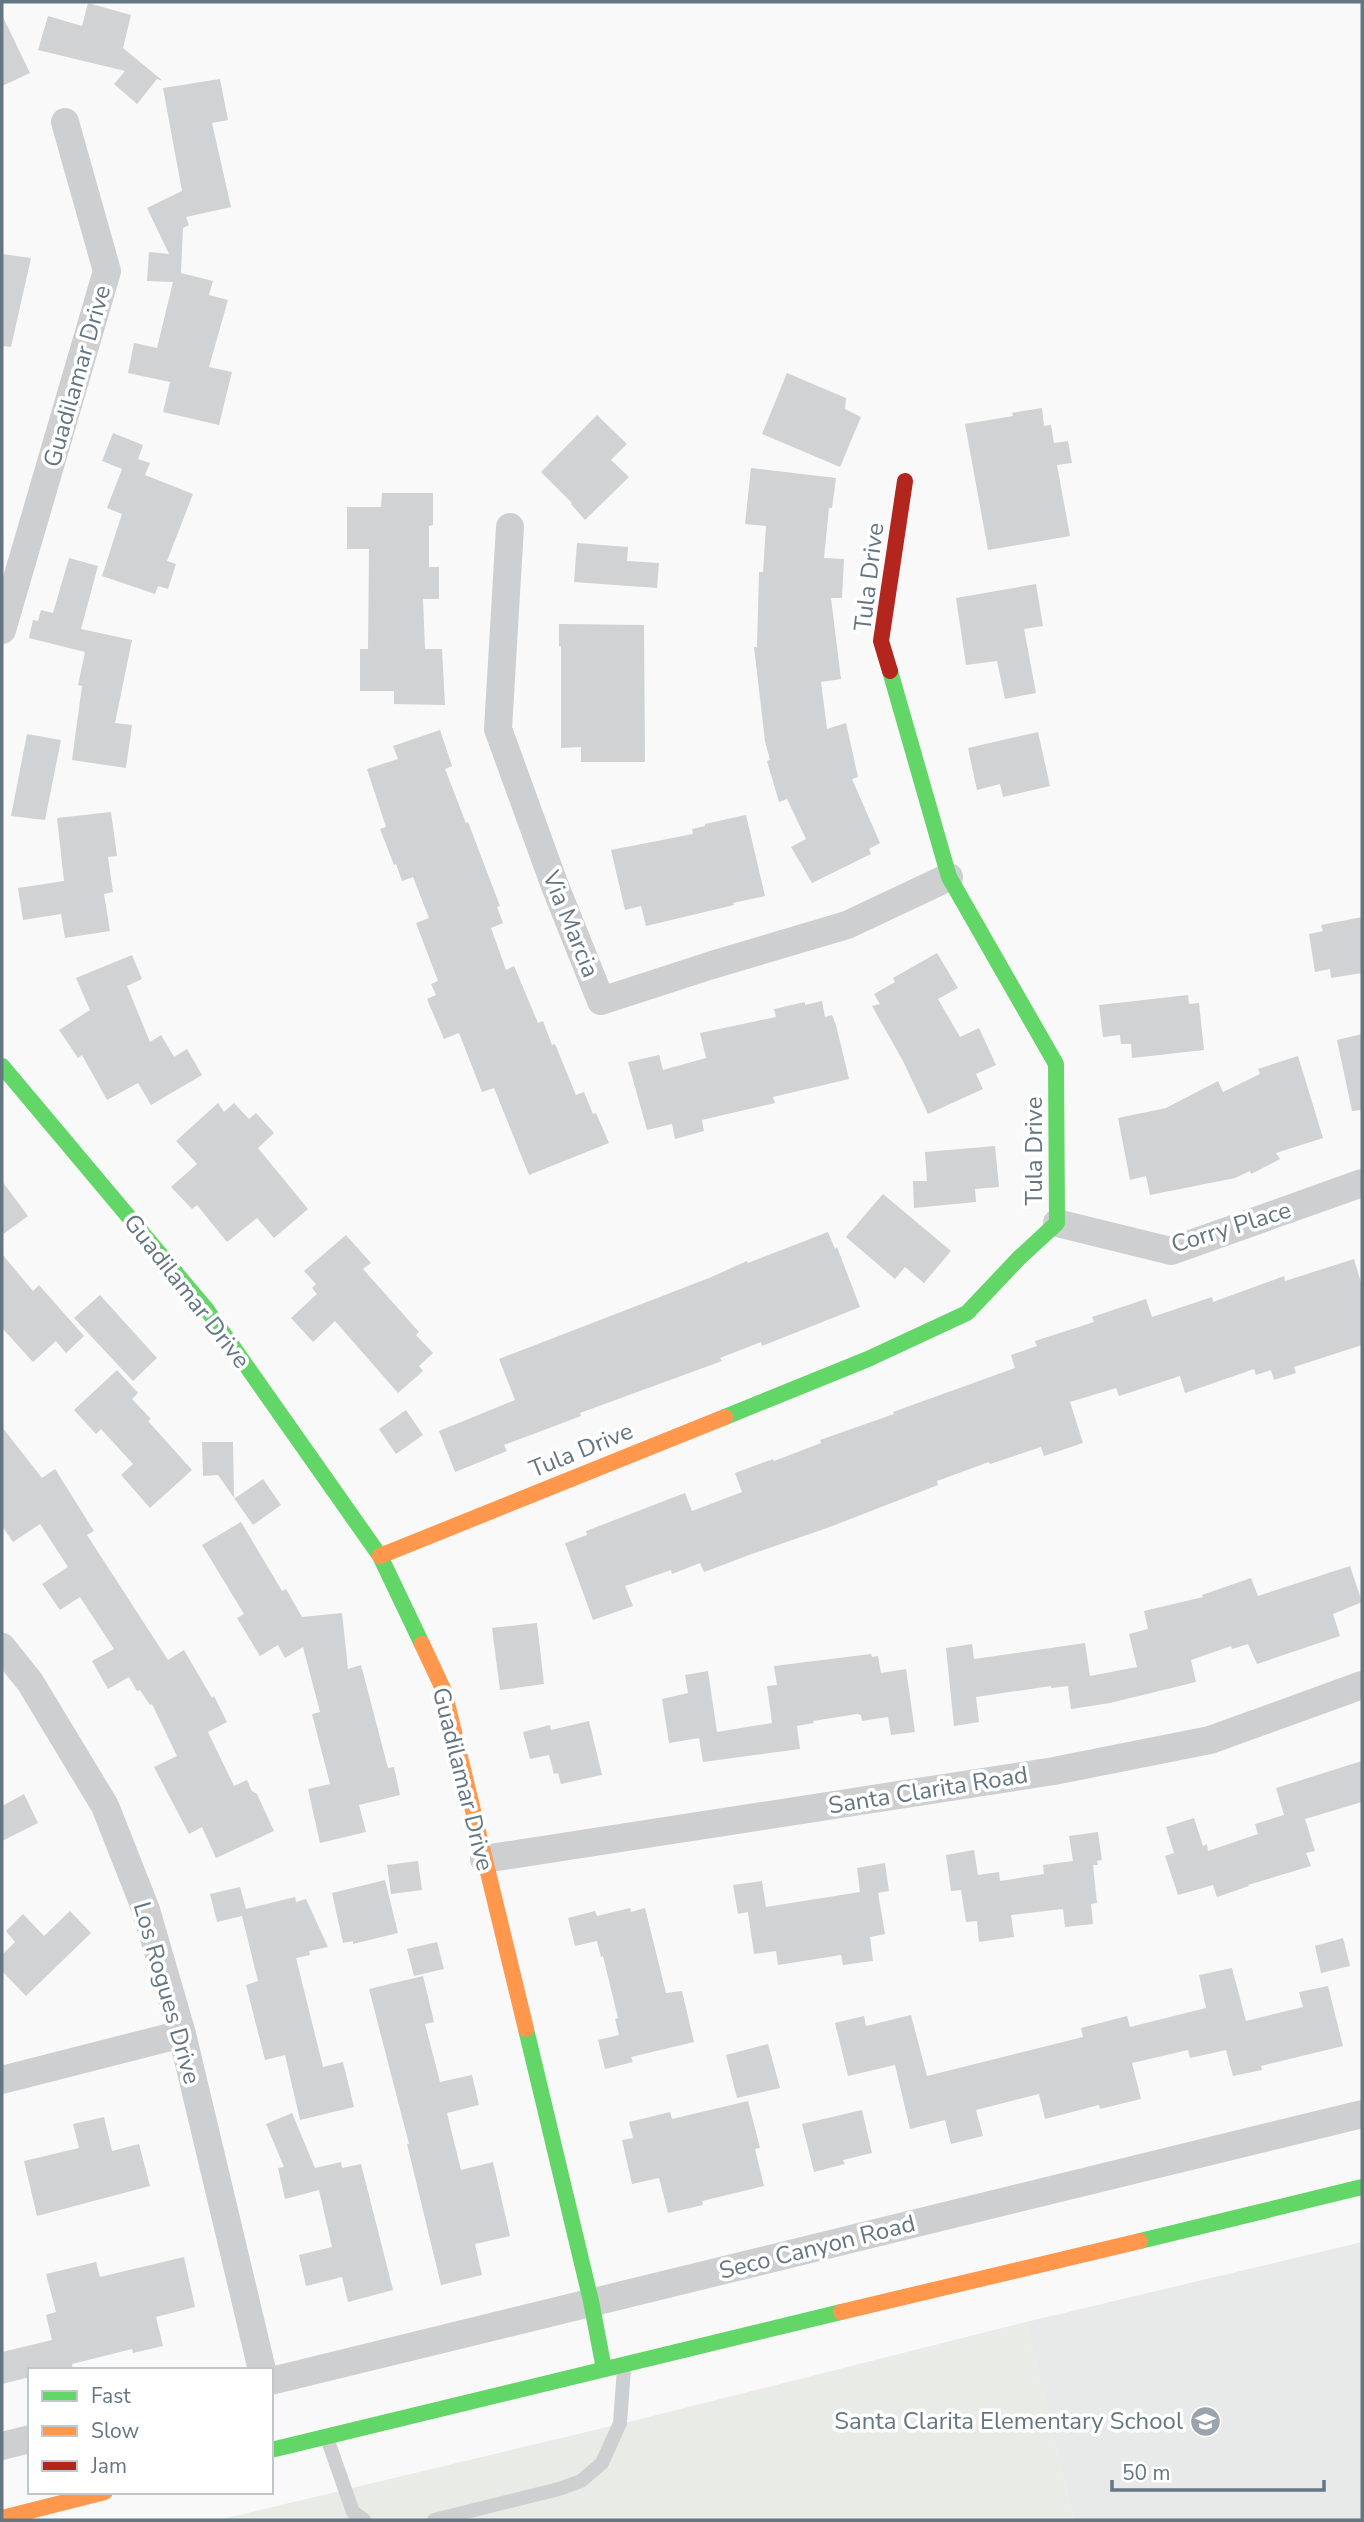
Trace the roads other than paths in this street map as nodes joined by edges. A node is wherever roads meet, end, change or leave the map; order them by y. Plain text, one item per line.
1 (65, 122) dead end
2 (905, 481) dead end
3 (510, 527) dead end
4 (2, 631) edge
5 (949, 877) junction
6 (2, 1066) edge
7 (1362, 1183) edge
8 (1057, 1223) junction
9 (380, 1556) junction
10 (2, 1647) edge
11 (1362, 1685) edge
12 (484, 1859) junction
13 (181, 2034) junction
14 (2, 2080) edge
15 (1362, 2114) edge
16 (1362, 2187) edge
17 (591, 2301) junction
18 (624, 2365) junction
19 (262, 2368) edge
20 (604, 2369) junction
21 (273, 2380) edge
22 (326, 2437) junction
23 (28, 2440) edge
24 (2, 2446) edge
25 (273, 2450) edge
26 (97, 2494) edge
27 (2, 2518) edge
28 (364, 2520) edge
29 (434, 2520) edge

1 - 4 street, Guadilamar Drive
2 - 5 street, Tula Drive
3 - 5 street, Via Marcia
5 - 8 street, Tula Drive
6 - 9 street, Guadilamar Drive
7 - 8 street, Corry Place
8 - 9 street, Tula Drive
9 - 12 street, Guadilamar Drive
10 - 13 street, Los Rogues Drive
11 - 12 street, Santa Clarita Road
12 - 17 street, Guadilamar Drive
13 - 14 street
13 - 19 street, Los Rogues Drive
15 - 17 street, Seco Canyon Road
16 - 18 street
17 - 20 street, Guadilamar Drive
17 - 21 street, Seco Canyon Road
18 - 20 street
18 - 29 lane
20 - 22 street
22 - 25 street
22 - 28 lane
23 - 24 street
26 - 27 street

